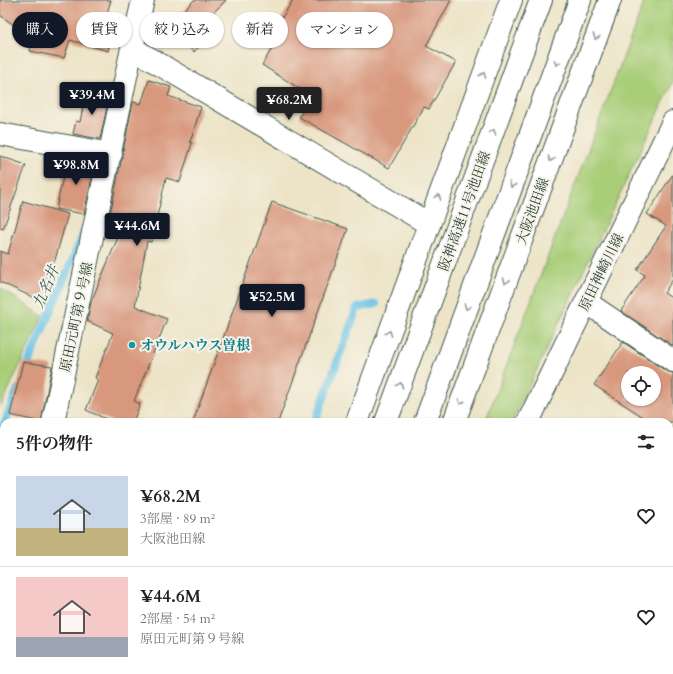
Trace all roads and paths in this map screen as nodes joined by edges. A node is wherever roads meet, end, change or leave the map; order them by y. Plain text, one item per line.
1 (143, 0) edge
2 (511, 0) edge
3 (541, 0) edge
4 (580, 0) edge
5 (610, 0) edge
6 (132, 48) junction
7 (673, 122) edge
8 (0, 134) edge
9 (111, 154) junction
10 (429, 224) junction
11 (586, 302) junction
12 (673, 361) edge
13 (54, 418) edge
14 (358, 418) edge
15 (387, 418) edge
16 (426, 418) edge
17 (455, 418) edge
18 (530, 418) edge

1 - 6 main road, 原田元町第９号線
10 -> 2 main road
15 -> 3 main road, 阪神高速11号池田線
4 -> 16 main road
5 -> 17 main road, 大阪池田線
6 - 9 main road, 原田元町第９号線
6 - 10 main road
7 - 11 main road, 原田神崎川線
8 - 9 main road
9 - 13 main road, 原田元町第９号線
14 -> 10 main road
11 - 12 main road
11 - 18 main road, 原田神崎川線

